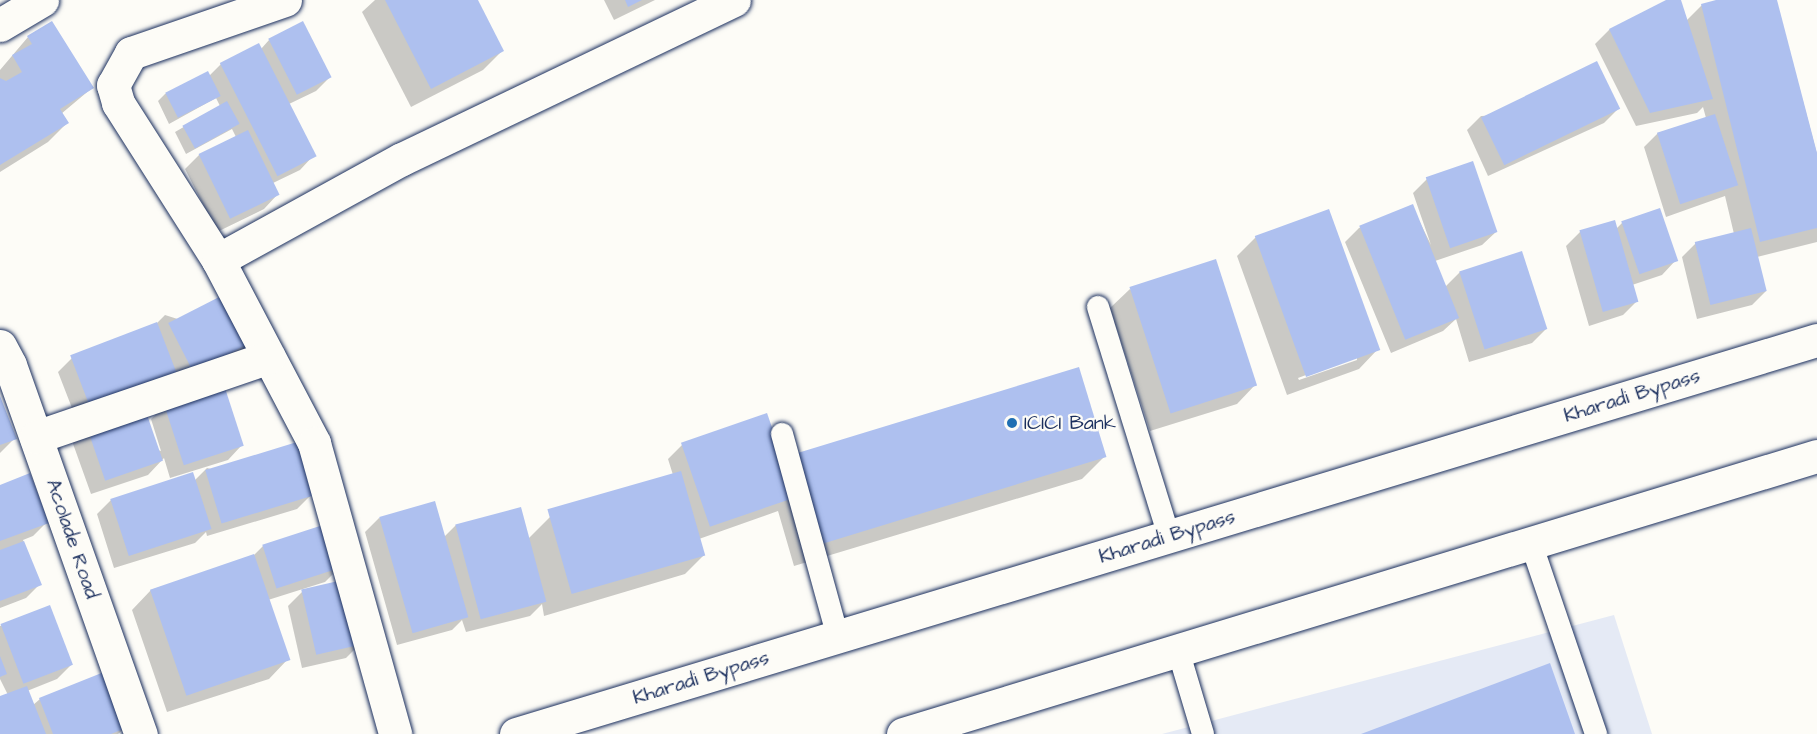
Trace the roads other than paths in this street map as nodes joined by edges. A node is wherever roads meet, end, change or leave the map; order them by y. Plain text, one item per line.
1 (42, 0) edge
2 (285, 0) edge
3 (734, 0) edge
4 (0, 25) edge
5 (218, 260) junction
6 (1098, 307) dead end
7 (1817, 340) edge
8 (269, 357) junction
9 (3, 360) edge
10 (782, 434) dead end
11 (36, 437) junction
12 (1817, 456) edge
13 (1169, 536) junction
14 (1531, 543) junction
15 (838, 637) junction
16 (1178, 650) junction
17 (141, 734) edge
18 (395, 734) edge
19 (516, 734) edge
20 (903, 734) edge
21 (1203, 734) edge
22 (1596, 734) edge

1 - 4 main road
2 - 5 main road
3 - 5 main road
5 - 8 main road
6 - 13 lane
7 - 13 main road, Kharadi Bypass
8 - 11 main road
8 - 18 main road
9 - 11 main road, Acolade Road
10 - 15 lane
11 - 17 main road, Acolade Road
12 - 14 main road
13 - 15 main road, Kharadi Bypass
14 - 16 main road
14 - 22 lane
15 - 19 main road, Kharadi Bypass
16 - 20 main road
16 - 21 lane

